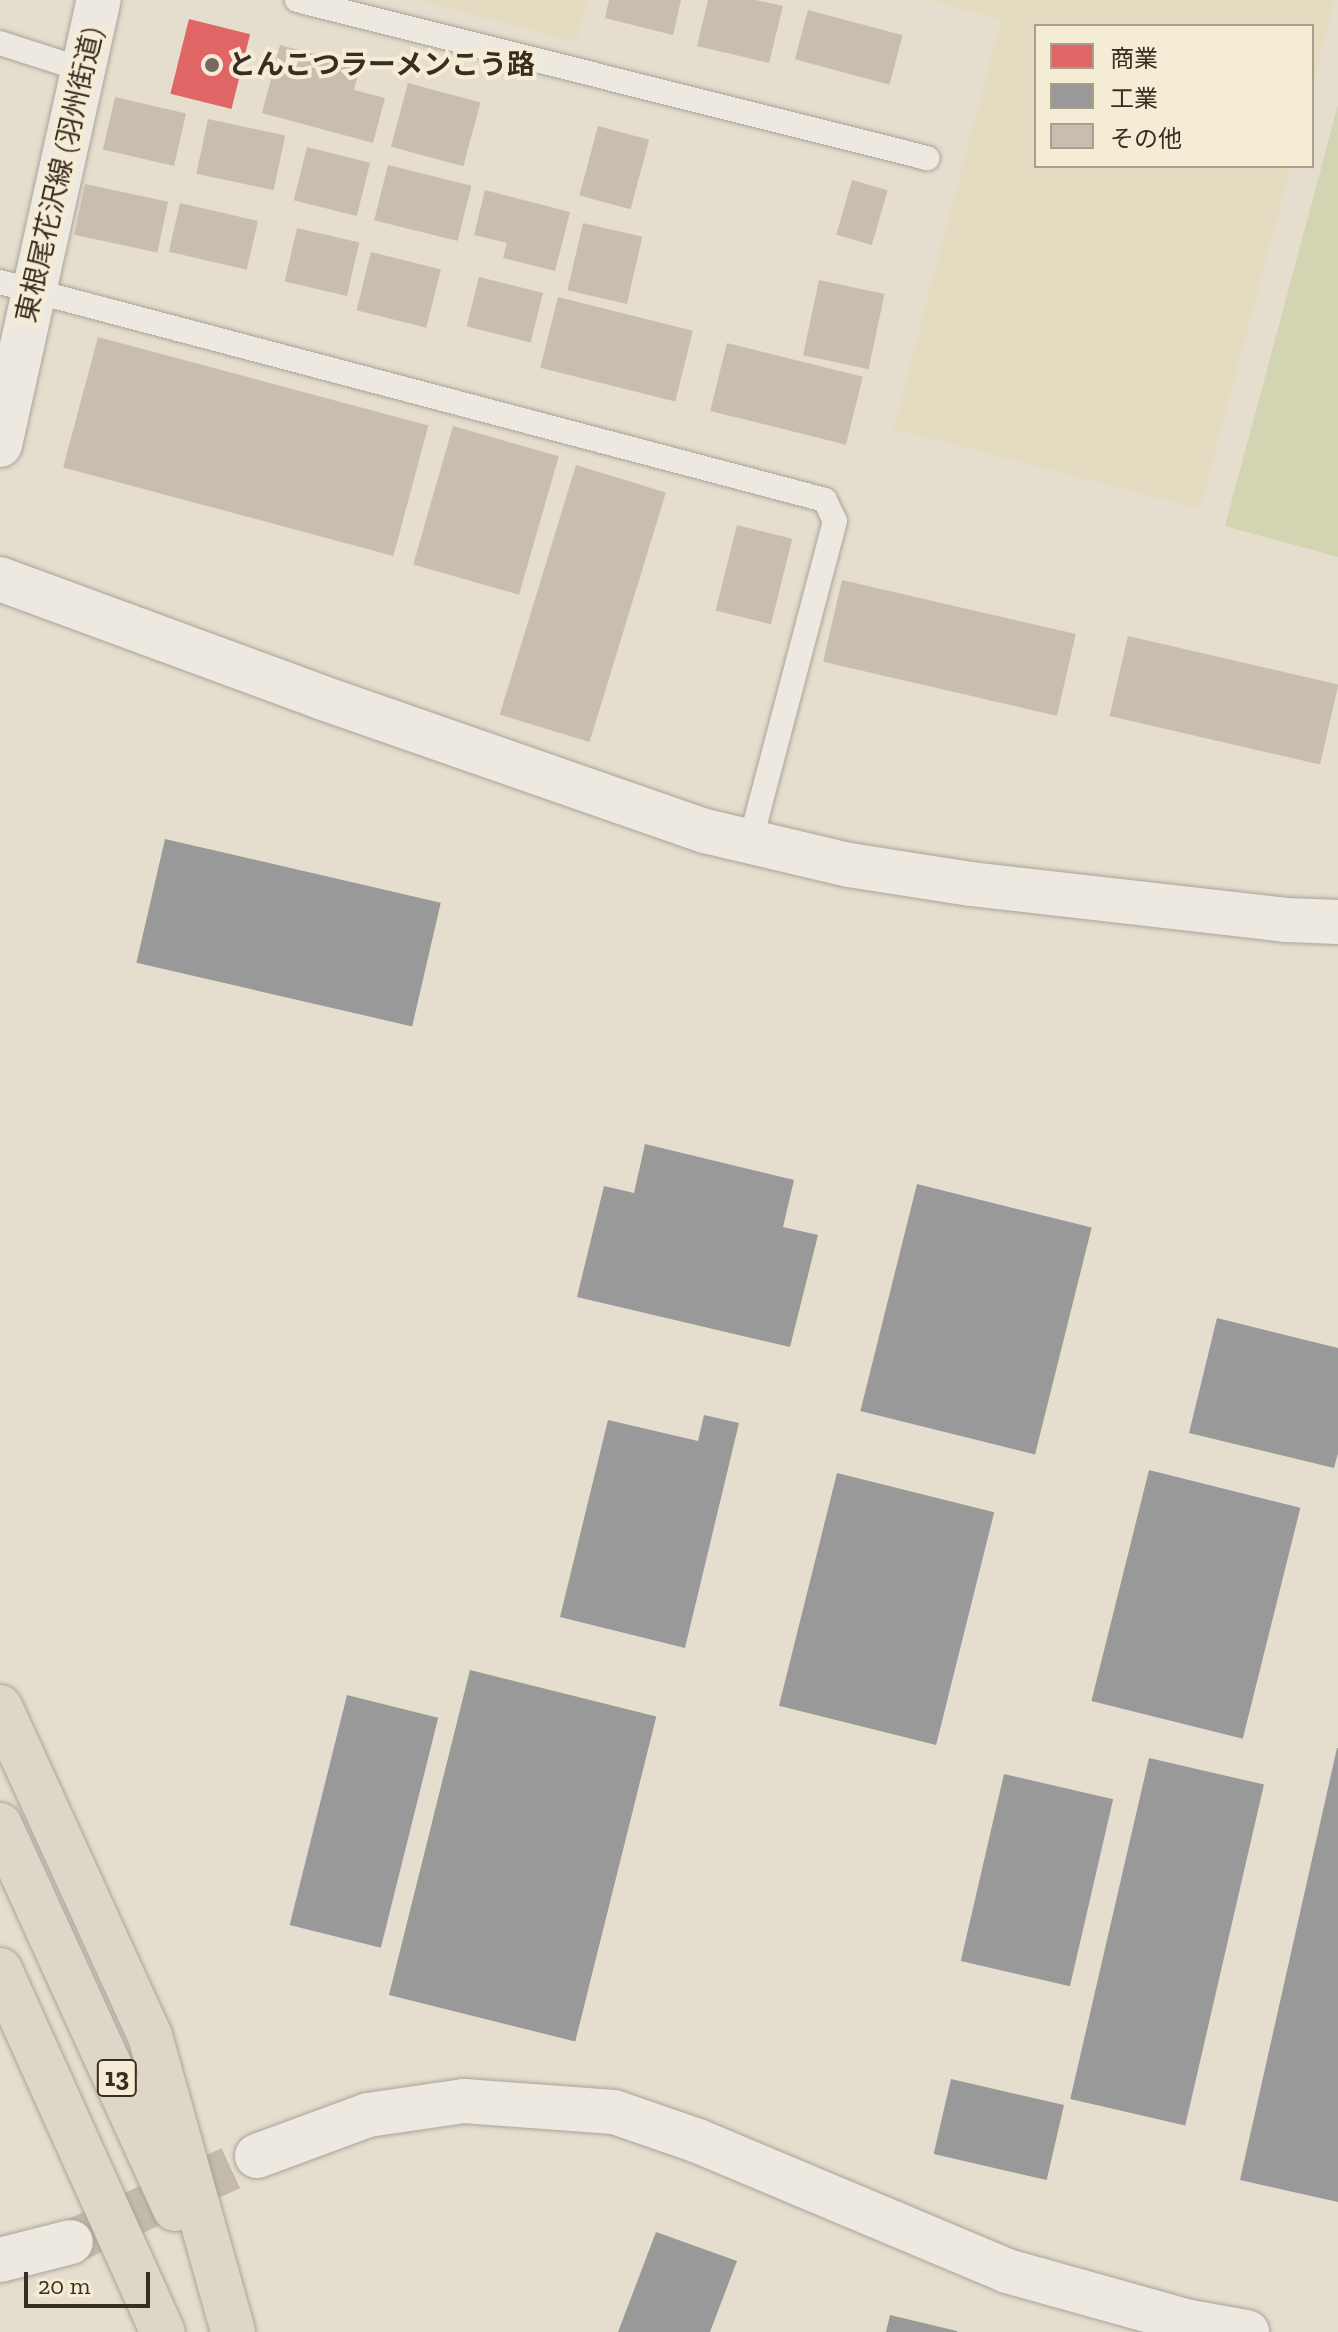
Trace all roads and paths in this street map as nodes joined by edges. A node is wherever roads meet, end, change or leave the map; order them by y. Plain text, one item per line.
1 (99, 0) edge
2 (297, 0) edge
3 (0, 43) edge
4 (84, 70) junction
5 (927, 158) dead end
6 (17, 287) edge
7 (0, 445) edge
8 (0, 579) edge
9 (750, 842) junction
10 (1338, 922) edge
11 (0, 1707) edge
12 (0, 1825) edge
13 (0, 1970) edge
14 (257, 2156) tunnel mouth
15 (71, 2242) tunnel mouth
16 (0, 2260) edge
17 (163, 2332) edge
18 (232, 2332) edge
19 (1247, 2332) edge

1 - 4 street, 東根尾花沢線 (羽州街道)
2 - 5 lane
3 - 4 lane
4 - 6 street, 東根尾花沢線 (羽州街道)
6 - 7 street, 東根尾花沢線 (羽州街道)
6 - 9 lane
8 - 9 street
9 - 10 street
11 - 18 highway
12 - 18 highway, 13
13 - 17 highway, 13
14 - 19 street
15 - 16 street

